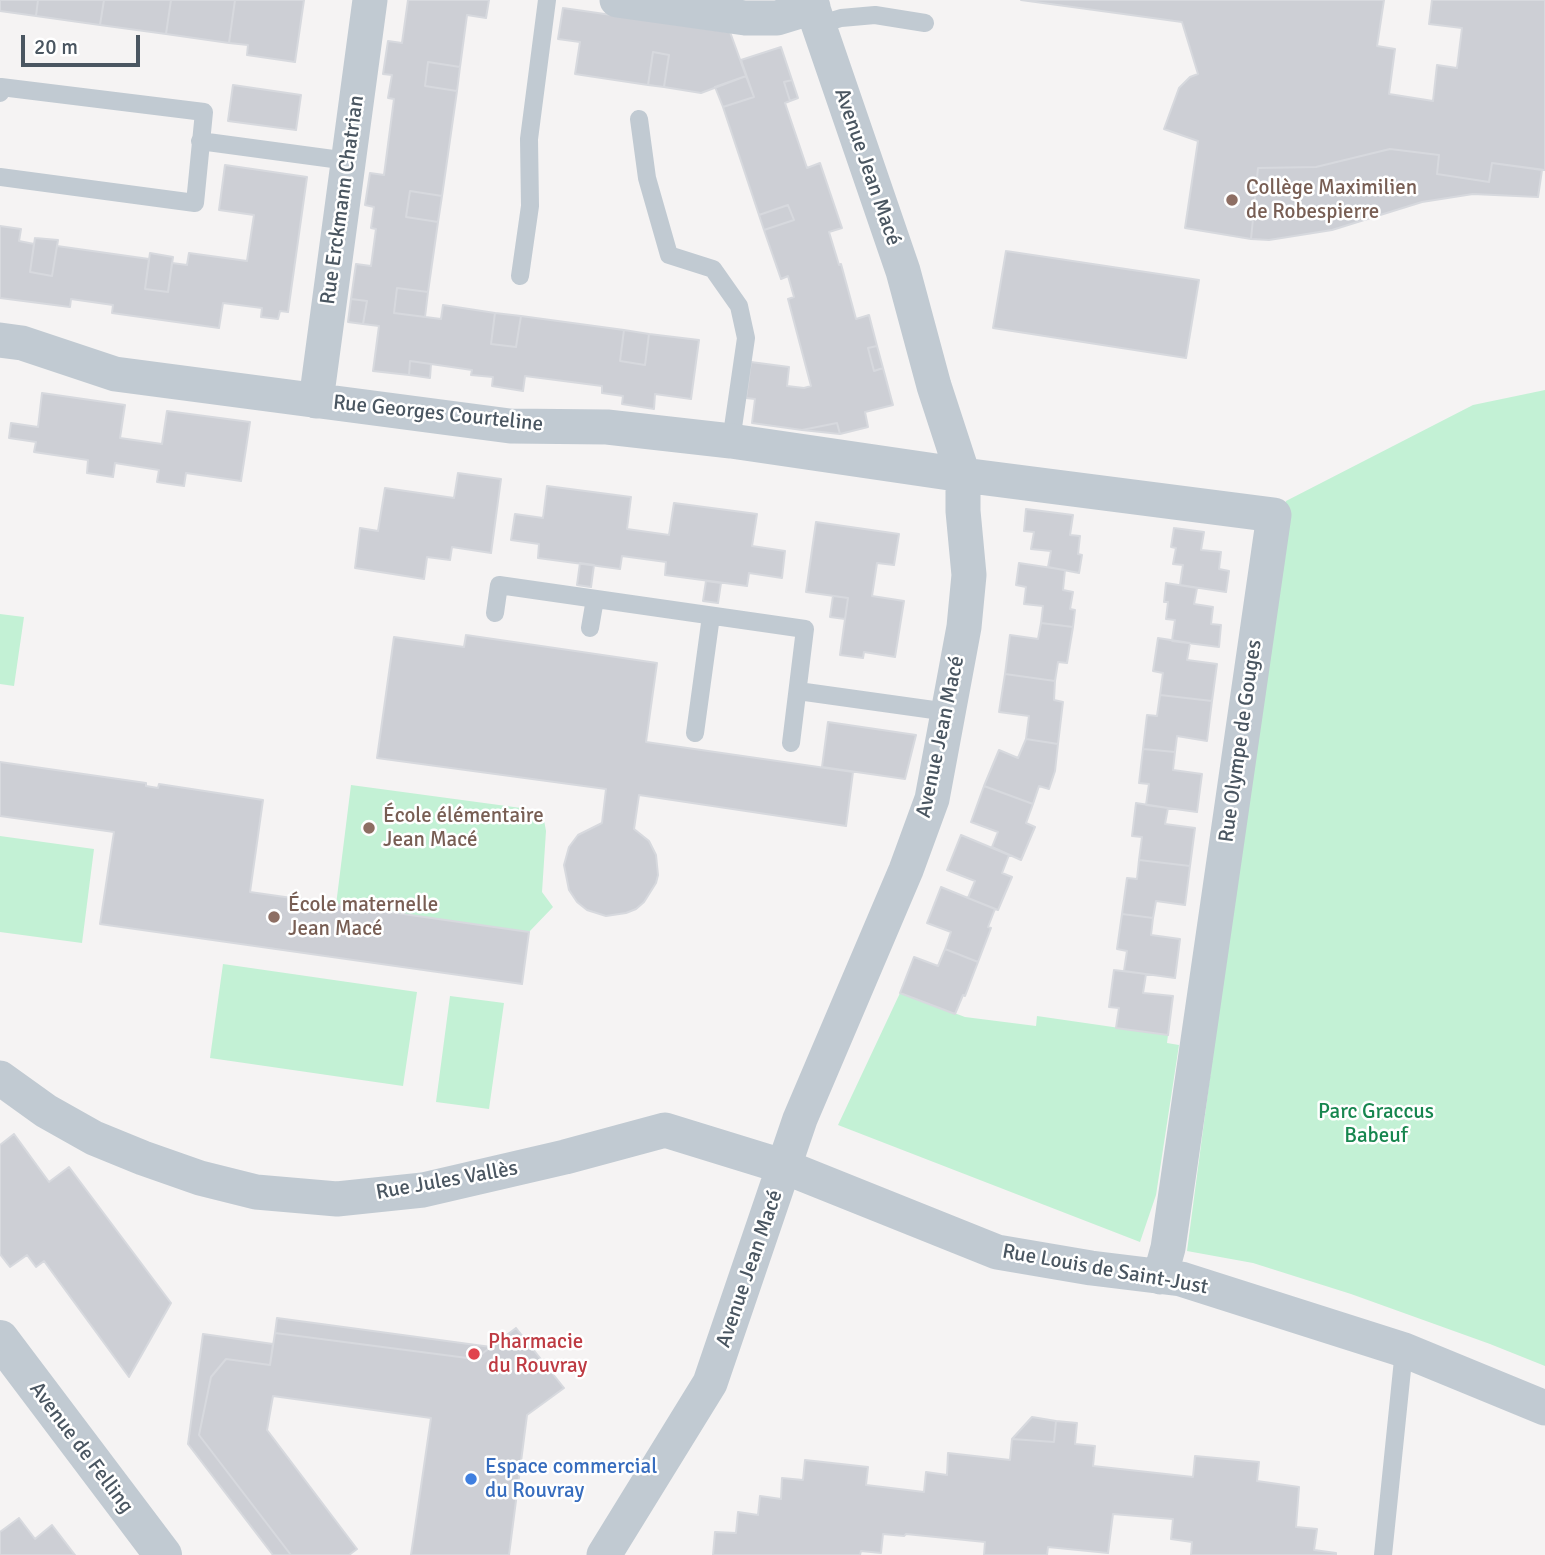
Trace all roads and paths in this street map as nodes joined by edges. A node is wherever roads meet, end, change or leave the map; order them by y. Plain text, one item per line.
1 (370, 0) edge
2 (547, 0) edge
3 (617, 0) edge
4 (814, 11) edge
5 (925, 23) dead end
6 (0, 93) edge
7 (639, 119) dead end
8 (200, 141) junction
9 (348, 161) junction
10 (0, 177) edge
11 (520, 276) dead end
12 (0, 340) edge
13 (316, 401) junction
14 (731, 441) junction
15 (963, 475) junction
16 (595, 599) junction
17 (495, 613) dead end
18 (711, 615) junction
19 (590, 628) dead end
20 (798, 691) junction
21 (948, 712) junction
22 (695, 733) dead end
23 (791, 743) dead end
24 (0, 1079) edge
25 (785, 1167) junction
26 (1160, 1277) junction
27 (0, 1339) edge
28 (1404, 1350) junction
29 (1545, 1408) edge
30 (163, 1555) edge
31 (604, 1555) edge
32 (1383, 1555) edge

1 - 9 street, Rue Erckmann Chatrian
2 - 11 lane
3 - 4 street
4 - 5 lane
4 - 15 street, Avenue Jean Macé
6 - 8 lane
7 - 14 lane
8 - 9 lane
8 - 10 lane
9 - 13 street, Rue Erckmann Chatrian
12 - 13 street, Rue Georges Courteline
13 - 14 street, Rue Georges Courteline
14 - 15 street, Rue Georges Courteline
15 - 21 street, Avenue Jean Macé
15 - 26 street, Rue Olympe de Gouges
16 - 17 lane
16 - 18 lane
16 - 19 lane
18 - 20 lane
18 - 22 lane
20 - 21 lane
20 - 23 lane
21 - 25 street, Avenue Jean Macé
24 - 25 street, Rue Jules Vallès
25 - 26 street, Rue Louis de Saint-Just
25 - 31 street, Avenue Jean Macé
26 - 28 street, Rue Louis de Saint-Just
27 - 30 street, Avenue de Felling
28 - 29 street, Rue Louis de Saint-Just
28 - 32 lane

